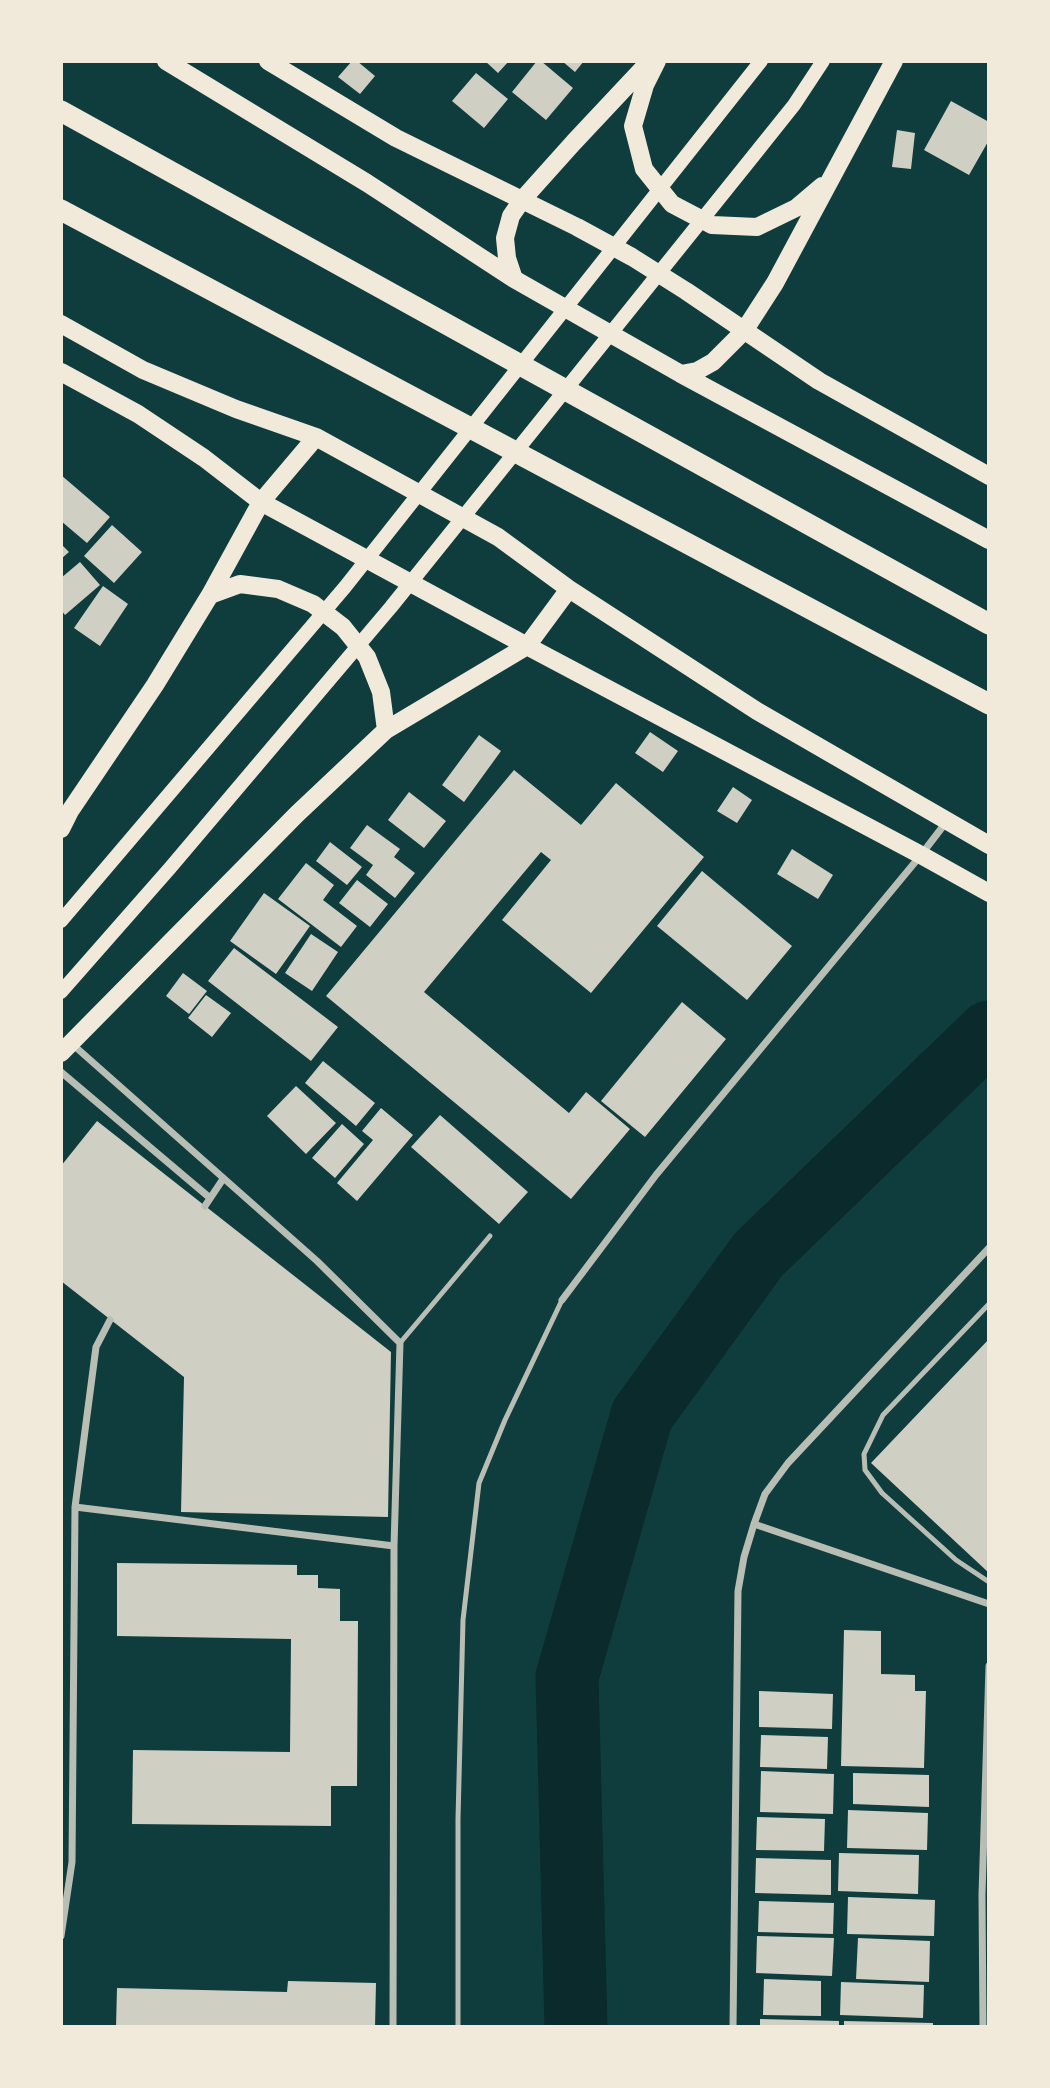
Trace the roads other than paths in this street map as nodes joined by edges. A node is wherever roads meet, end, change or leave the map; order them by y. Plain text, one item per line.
1 (166, 61) edge
2 (268, 61) edge
3 (650, 61) edge
4 (657, 61) edge
5 (761, 61) edge
6 (823, 61) edge
7 (894, 61) edge
8 (61, 111) edge
9 (830, 179) junction
10 (522, 200) junction
11 (61, 211) edge
12 (514, 279) junction
13 (61, 324) edge
14 (744, 331) junction
15 (61, 372) edge
16 (681, 374) junction
17 (316, 437) junction
18 (989, 476) edge
19 (261, 502) junction
20 (989, 540) edge
21 (569, 589) junction
22 (210, 595) junction
23 (989, 624) edge
24 (527, 646) junction
25 (989, 704) edge
26 (386, 730) junction
27 (66, 808) edge
28 (947, 821) junction
29 (61, 830) edge
30 (989, 845) edge
31 (921, 855) junction
32 (989, 893) edge
33 (61, 921) edge
34 (61, 992) edge
35 (66, 1048) edge
36 (61, 1072) edge
37 (223, 1179) junction
38 (210, 1198) junction
39 (205, 1206) dead end
40 (490, 1236) dead end
41 (989, 1248) edge
42 (562, 1300) joint
43 (989, 1304) edge
44 (110, 1320) dead end
45 (400, 1343) junction
46 (75, 1507) junction
47 (754, 1524) junction
48 (394, 1546) junction
49 (989, 1582) edge
50 (989, 1604) edge
51 (989, 1667) edge
52 (985, 1896) edge
53 (61, 1936) edge
54 (393, 2027) edge
55 (458, 2027) edge
56 (733, 2027) edge
57 (983, 2027) edge

1 - 12 main road
2 - 10 main road
3 - 10 main road
4 - 9 main road
5 - 33 main road
6 - 34 main road
7 - 9 main road
8 - 23 highway
9 - 14 main road
10 - 12 main road
10 - 14 main road
11 - 25 highway
12 - 16 main road
13 - 17 main road
14 - 16 main road
14 - 18 main road
15 - 19 main road
16 - 20 main road
17 - 19 main road
17 - 21 main road
19 - 22 main road
19 - 24 main road
21 - 24 main road
21 - 28 main road
22 - 26 main road
22 - 27 main road
24 - 26 main road
24 - 31 main road
26 - 35 main road
27 - 29 main road
28 - 30 main road
28 - 31 street
31 - 32 main road
31 - 42 street
35 - 37 street
36 - 38 street
37 - 38 street
37 - 45 street
38 - 39 street
40 - 45 lane
41 - 47 street
42 - 55 lane
43 - 49 lane
44 - 46 street
45 - 48 street
46 - 48 street
46 - 53 street
47 - 50 street
47 - 56 street
48 - 54 street
51 - 52 street
52 - 57 street

